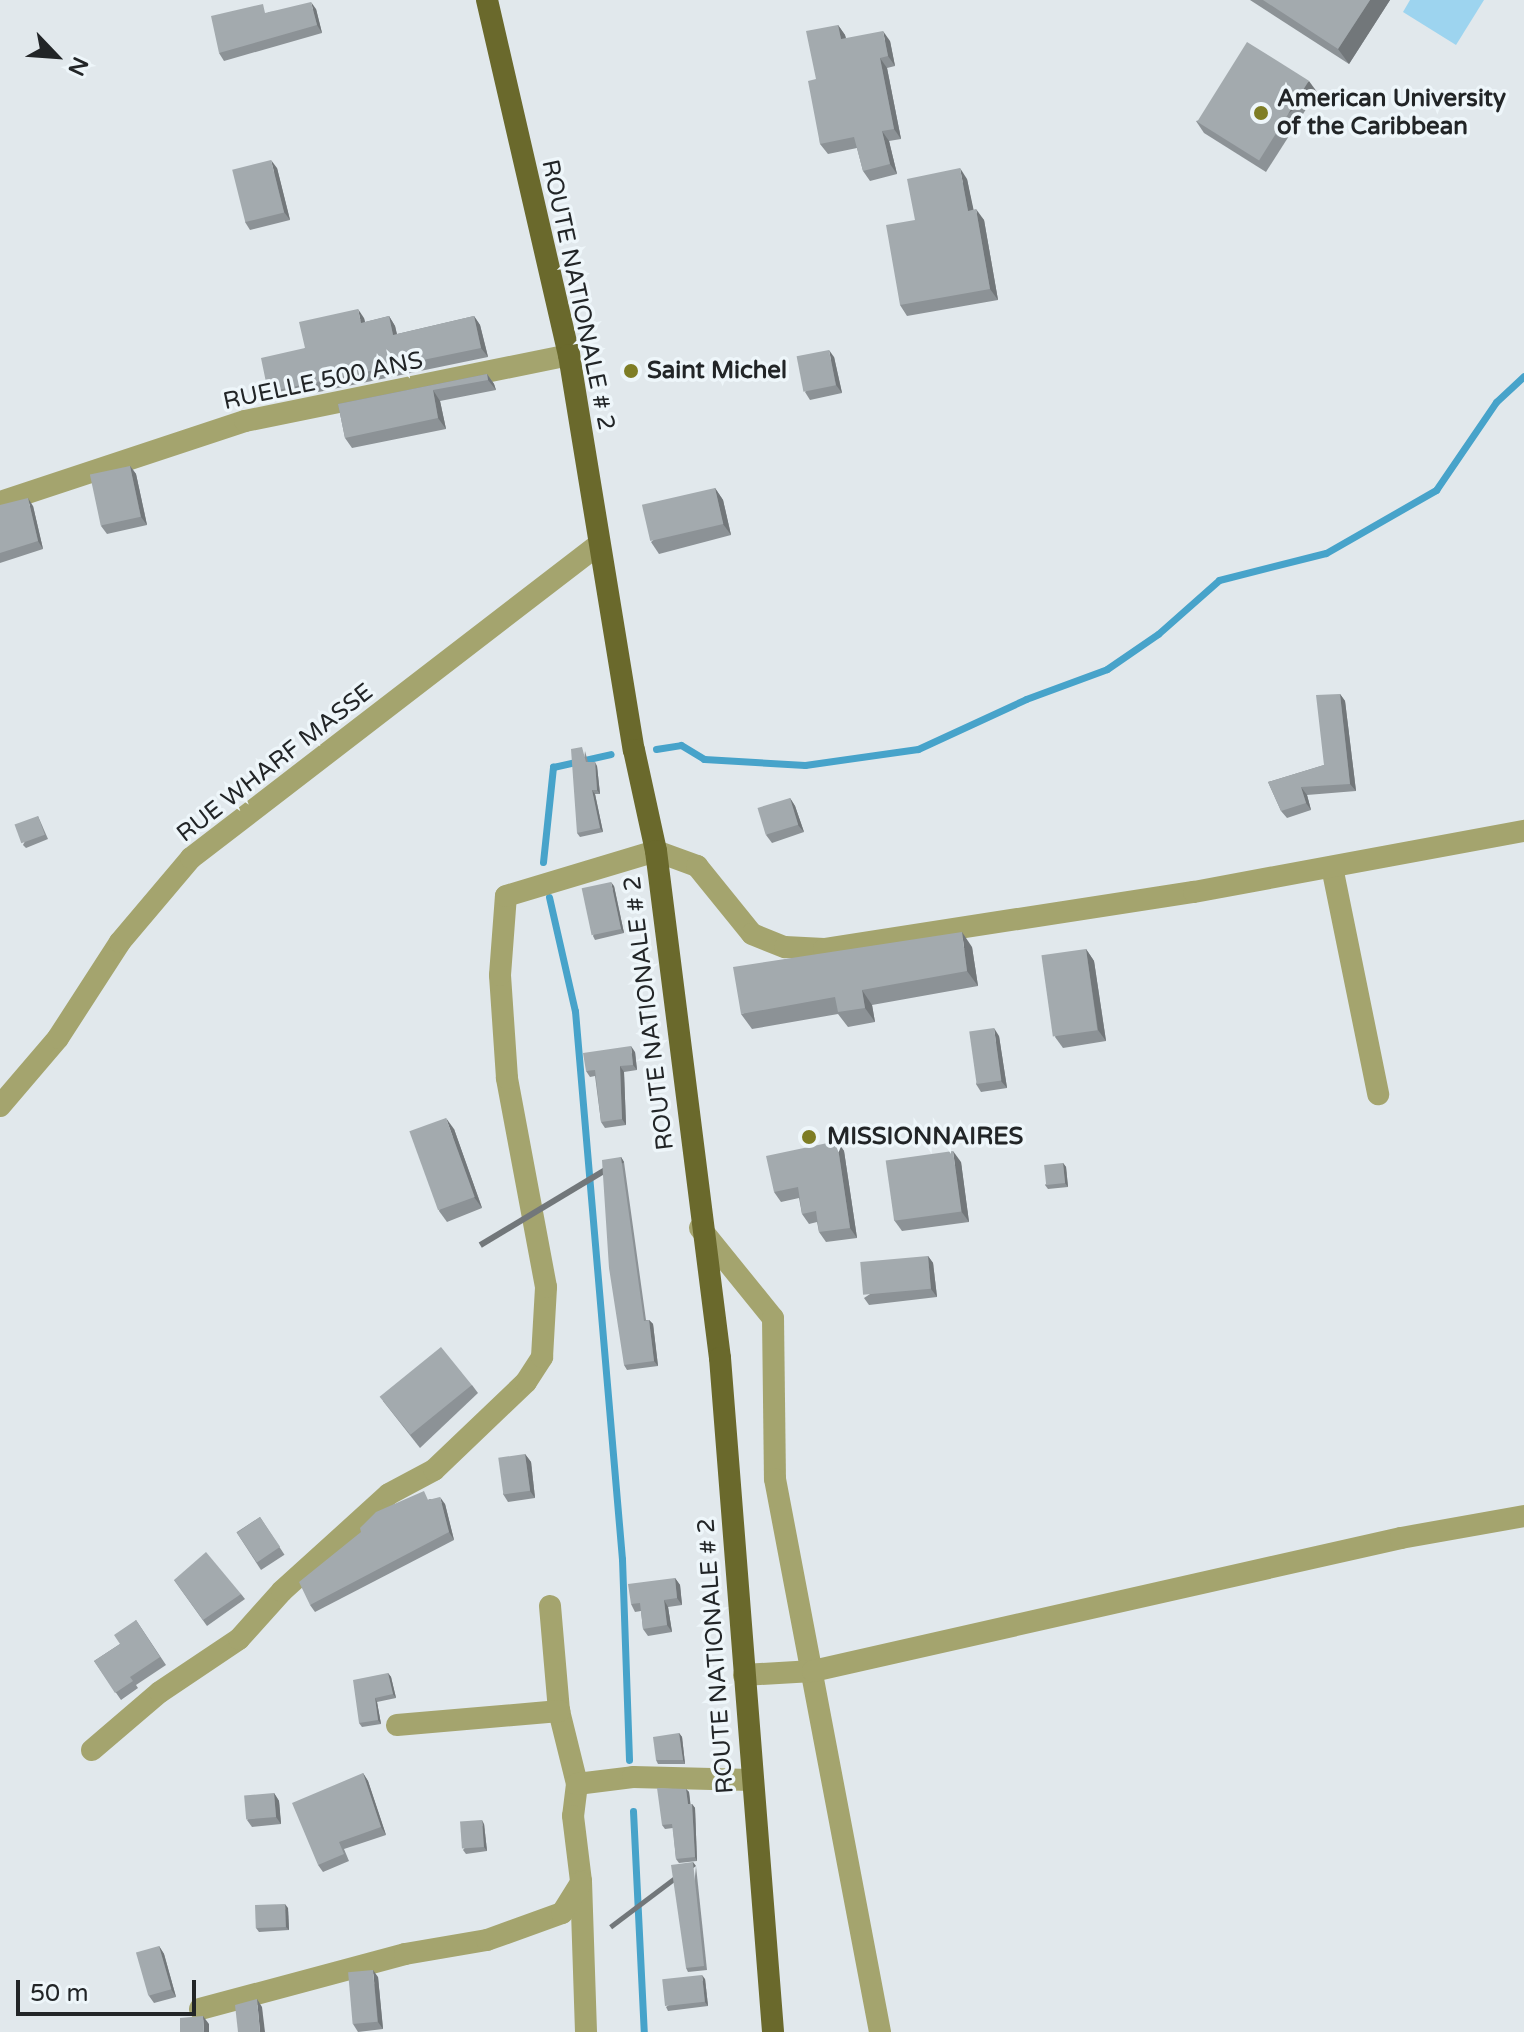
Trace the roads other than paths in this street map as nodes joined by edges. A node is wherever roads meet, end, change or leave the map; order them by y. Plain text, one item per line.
1 (487, 0) edge
2 (569, 355) junction
3 (0, 502) edge
4 (598, 545) junction
5 (1524, 831) edge
6 (656, 851) junction
7 (1332, 867) junction
8 (1378, 1094) dead end
9 (0, 1106) edge
10 (700, 1228) junction
11 (1524, 1516) edge
12 (550, 1606) dead end
13 (813, 1671) junction
14 (744, 1675) junction
15 (559, 1711) junction
16 (397, 1725) dead end
17 (92, 1750) dead end
18 (751, 1780) junction
19 (577, 1784) junction
20 (581, 1881) junction
21 (200, 2009) dead end
22 (586, 2032) edge
23 (773, 2032) edge
24 (880, 2032) edge

1 - 2 main road, ROUTE NATIONALE # 2
2 - 3 street, RUELLE 500 ANS
2 - 4 main road, ROUTE NATIONALE # 2
4 - 6 main road, ROUTE NATIONALE # 2
4 - 9 street, RUE WHARF MASSE
5 - 7 street
6 - 7 street
6 - 10 main road, ROUTE NATIONALE # 2
6 - 17 street
7 - 8 street
10 - 13 street
10 - 14 main road, ROUTE NATIONALE # 2
11 - 13 street
12 - 15 street
13 - 14 street
13 - 24 street
14 - 18 main road, ROUTE NATIONALE # 2
15 - 16 street
15 - 19 street
18 - 19 street
18 - 23 main road, ROUTE NATIONALE # 2
19 - 20 street
20 - 21 street
20 - 22 street

